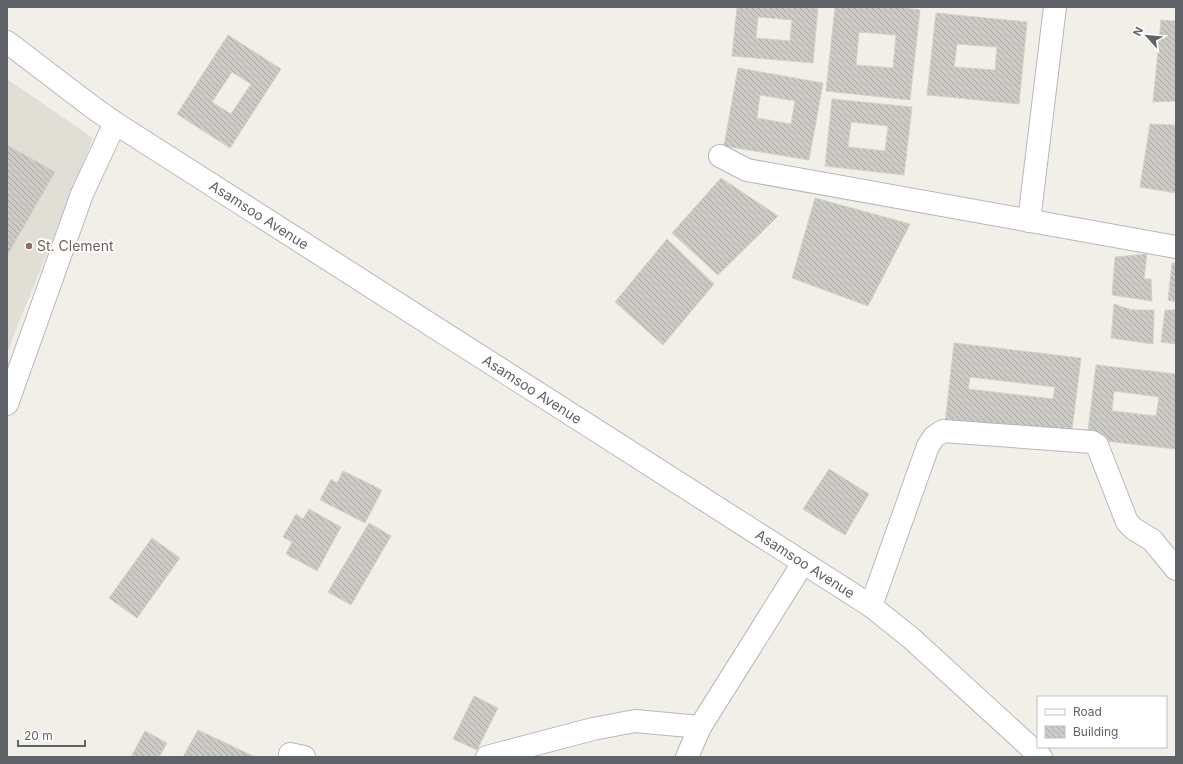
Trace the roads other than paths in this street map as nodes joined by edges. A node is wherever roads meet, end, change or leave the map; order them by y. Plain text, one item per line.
1 (1055, 7) edge
2 (7, 42) edge
3 (115, 123) junction
4 (720, 156) dead end
5 (1029, 221) junction
6 (1176, 247) edge
7 (7, 404) edge
8 (803, 563) junction
9 (1176, 568) edge
10 (871, 606) junction
11 (700, 727) junction
12 (487, 757) edge
13 (687, 757) edge
14 (1041, 757) edge

1 - 5 street
2 - 3 street, Asamsoo Avenue
3 - 7 street
3 - 8 street, Asamsoo Avenue
4 - 5 street
5 - 6 street
8 - 10 street, Asamsoo Avenue
8 - 11 street
9 - 10 street
10 - 14 street, Asamsoo Avenue
11 - 12 street
11 - 13 street

